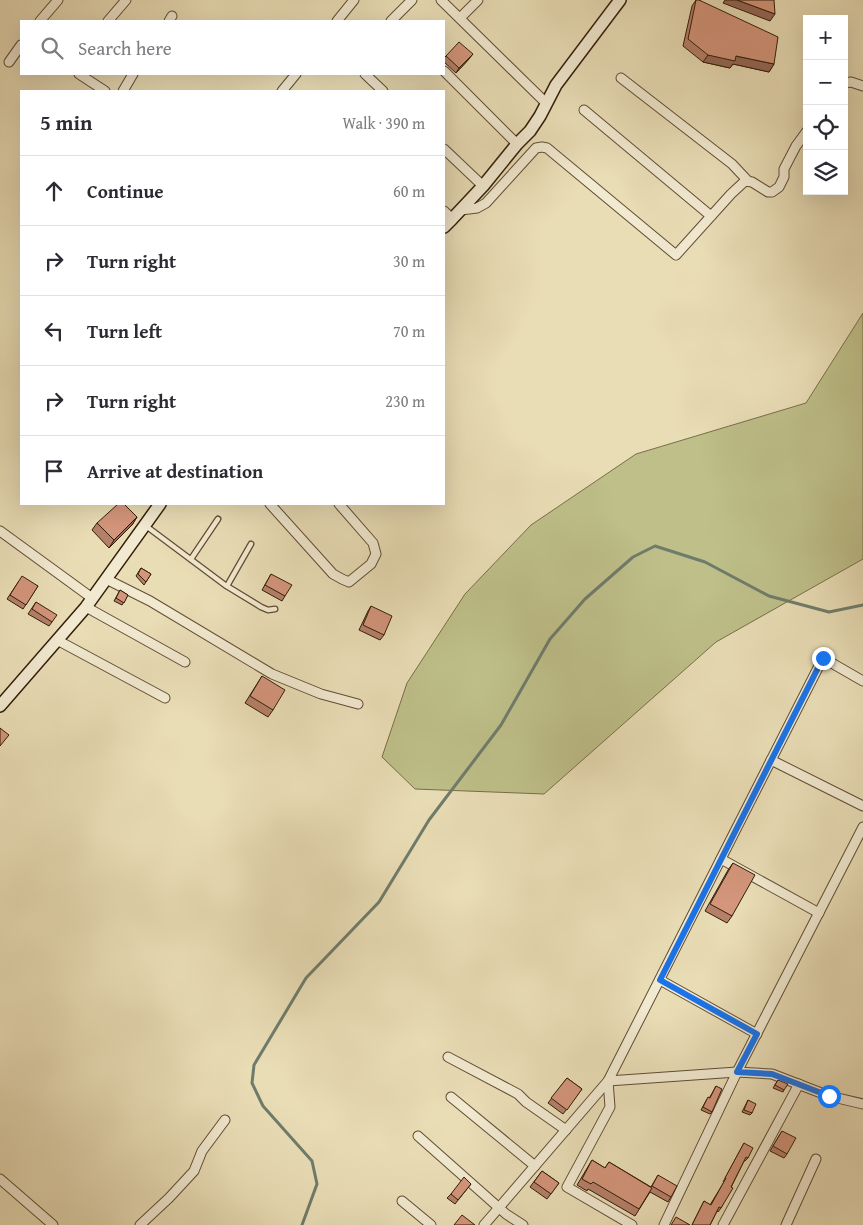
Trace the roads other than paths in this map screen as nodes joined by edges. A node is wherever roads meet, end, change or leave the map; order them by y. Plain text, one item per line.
1 (58, 0) edge
2 (126, 0) edge
3 (354, 0) edge
4 (412, 0) edge
5 (441, 0) edge
6 (478, 0) edge
7 (620, 0) edge
8 (460, 18) junction
9 (41, 20) edge
10 (109, 20) edge
11 (338, 20) edge
12 (393, 20) edge
13 (20, 46) edge
14 (9, 62) dead end
15 (445, 72) edge
16 (81, 75) edge
17 (132, 75) edge
18 (295, 75) edge
19 (366, 75) edge
20 (622, 78) dead end
21 (848, 82) edge
22 (863, 86) edge
23 (103, 90) edge
24 (124, 90) edge
25 (283, 90) edge
26 (382, 90) edge
27 (546, 103) junction
28 (584, 110) dead end
29 (803, 136) edge
30 (517, 144) junction
31 (445, 150) edge
32 (748, 181) junction
33 (483, 186) junction
34 (461, 210) junction
35 (711, 216) junction
36 (447, 219) edge
37 (159, 505) edge
38 (271, 505) edge
39 (340, 505) edge
40 (218, 519) dead end
41 (145, 525) junction
42 (0, 531) edge
43 (251, 544) dead end
44 (191, 559) junction
45 (106, 579) junction
46 (226, 586) junction
47 (89, 603) junction
48 (276, 610) dead end
49 (57, 640) junction
50 (185, 662) dead end
51 (863, 681) edge
52 (165, 698) dead end
53 (358, 704) dead end
54 (0, 706) edge
55 (771, 760) junction
56 (863, 806) edge
57 (863, 827) edge
58 (721, 859) junction
59 (819, 912) junction
60 (660, 980) junction
61 (757, 1034) junction
62 (448, 1057) dead end
63 (737, 1072) junction
64 (608, 1081) junction
65 (799, 1084) junction
66 (452, 1097) dead end
67 (863, 1104) edge
68 (225, 1120) dead end
69 (566, 1130) junction
70 (418, 1136) dead end
71 (816, 1159) dead end
72 (535, 1166) junction
73 (0, 1179) edge
74 (402, 1201) dead end
75 (499, 1207) junction
76 (511, 1222) edge
77 (53, 1225) edge
78 (140, 1225) edge
79 (431, 1225) edge
80 (484, 1225) edge
81 (523, 1225) edge
82 (632, 1225) edge
83 (664, 1225) edge
84 (723, 1225) edge
85 (786, 1225) edge

1 - 9 street
2 - 10 street
3 - 11 street
4 - 12 street
5 - 8 street
6 - 8 street
7 - 27 street
8 - 27 street
13 - 14 street
15 - 30 street
16 - 23 street
17 - 24 street
18 - 25 street
19 - 26 street
20 - 32 street
21 - 22 street
27 - 30 street
28 - 35 street
29 - 32 street
30 - 33 street
31 - 33 street
32 - 35 street
33 - 34 street
34 - 35 street
34 - 36 street
37 - 41 street
38 - 39 street
40 - 44 lane
41 - 44 lane
41 - 45 street
42 - 47 street
43 - 46 lane
44 - 46 lane
45 - 47 street
45 - 53 street
46 - 48 lane
47 - 49 street
47 - 50 street
49 - 52 street
49 - 54 street
51 - 55 street
55 - 56 street
55 - 58 street
57 - 59 street
58 - 59 street
58 - 60 street
59 - 61 street
60 - 61 street
60 - 64 street
61 - 63 street
62 - 69 street
63 - 64 street
63 - 65 street
63 - 83 street
64 - 69 street
64 - 82 street
65 - 67 street
65 - 84 street
66 - 72 street
68 - 78 street
69 - 72 street
70 - 75 street
71 - 85 street
72 - 75 street
73 - 77 street
74 - 79 street
75 - 76 street
75 - 80 street
76 - 81 street

